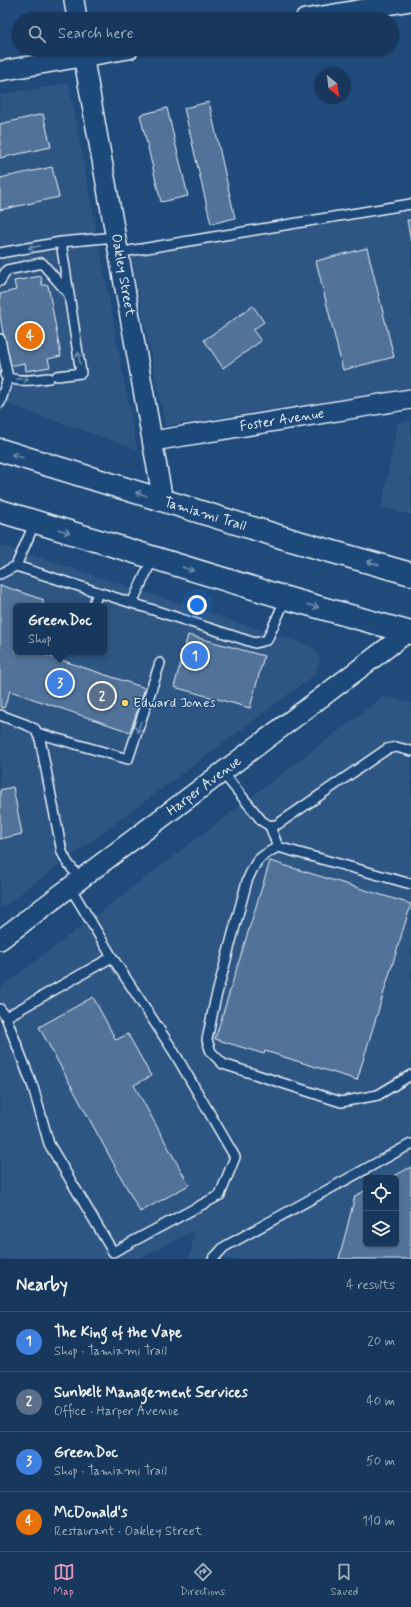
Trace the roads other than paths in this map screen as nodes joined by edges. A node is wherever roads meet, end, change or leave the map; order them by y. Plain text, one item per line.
1 (74, 0) edge
2 (411, 1) edge
3 (76, 12) edge
4 (346, 12) edge
5 (69, 56) edge
6 (84, 56) edge
7 (0, 71) edge
8 (411, 204) edge
9 (61, 242) junction
10 (117, 244) junction
11 (0, 253) edge
12 (0, 281) edge
13 (69, 294) junction
14 (0, 339) edge
15 (0, 370) edge
16 (8, 378) junction
17 (411, 399) edge
18 (0, 403) edge
19 (153, 441) junction
20 (0, 450) edge
21 (163, 501) junction
22 (0, 512) edge
23 (35, 522) junction
24 (153, 558) junction
25 (16, 566) junction
26 (411, 571) edge
27 (0, 574) edge
28 (98, 593) junction
29 (286, 598) junction
30 (94, 603) edge
31 (132, 603) junction
32 (409, 633) edge
33 (160, 664) dead end
34 (0, 715) edge
35 (37, 733) junction
36 (411, 751) edge
37 (222, 772) junction
38 (270, 826) junction
39 (278, 847) junction
40 (75, 883) junction
41 (411, 884) edge
42 (0, 940) edge
43 (112, 956) junction
44 (0, 1009) edge
45 (6, 1017) junction
46 (411, 1075) edge
47 (411, 1144) edge
48 (213, 1259) edge

1 - 3 street
2 - 4 street
5 - 7 street
6 - 10 street, Oakley Street
8 - 10 lane
9 - 10 lane
9 -> 11 lane
9 - 13 lane
10 - 19 street, Oakley Street
12 - 13 lane
16 -> 13 lane
14 - 16 lane
15 - 16 lane
16 - 18 lane
17 - 19 street, Foster Avenue
19 - 21 street, Oakley Street
21 -> 20 main road, Tamiami Trail
26 -> 21 main road, Tamiami Trail
22 - 23 main road
23 -> 24 main road
23 - 25 lane
24 -> 29 main road
24 - 31 lane
25 - 27 lane
25 - 28 lane
28 - 30 lane
28 - 31 lane
29 - 31 lane
29 -> 32 main road
32 - 37 street, Harper Avenue
33 -> 35 lane
34 - 35 lane
35 - 40 lane
36 - 38 lane
37 - 38 lane
37 - 40 street, Harper Avenue
38 - 39 lane
39 - 41 lane
39 - 46 lane
40 - 42 street, Harper Avenue
40 - 43 lane
43 - 45 lane
43 - 45 lane
44 - 45 lane
47 - 48 lane

